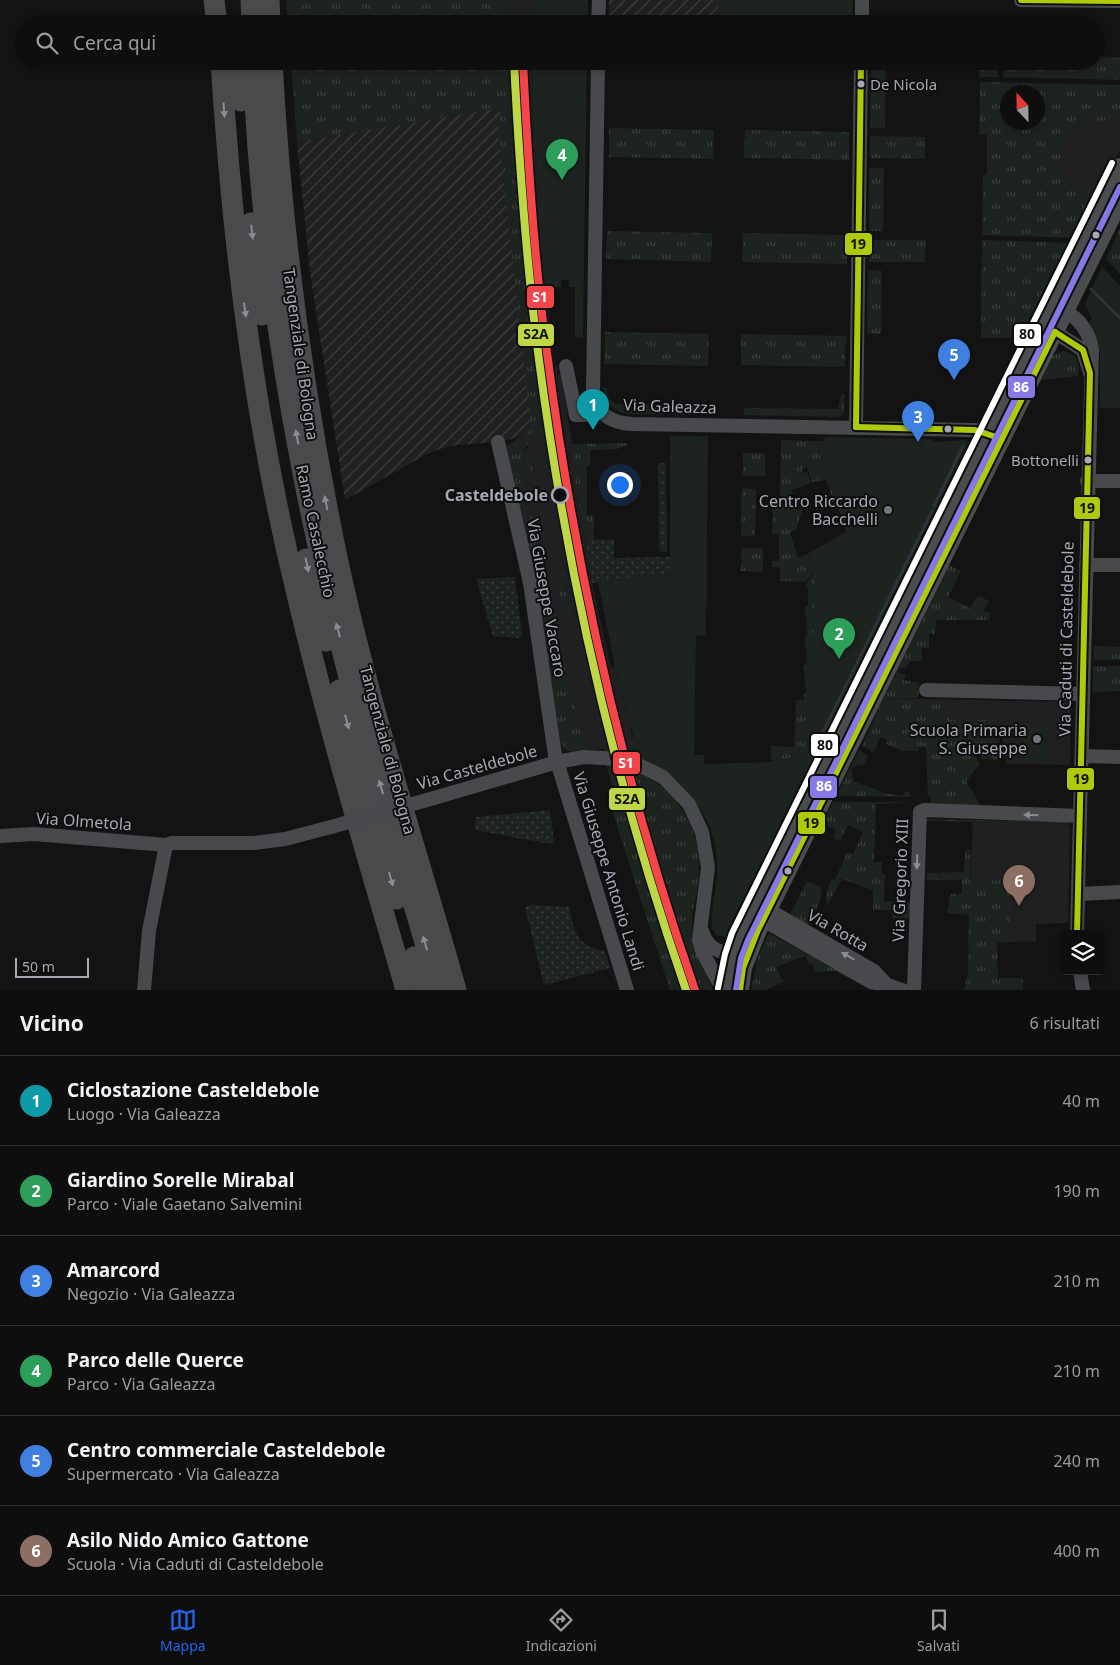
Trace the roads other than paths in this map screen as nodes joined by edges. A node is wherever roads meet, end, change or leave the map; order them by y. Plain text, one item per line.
1 (214, 0) edge
2 (219, 0) edge
3 (236, 0) edge
4 (251, 0) edge
5 (269, 0) edge
6 (277, 0) edge
7 (599, 0) edge
8 (862, 0) edge
9 (1021, 0) edge
10 (1120, 1) edge
11 (216, 15) edge
12 (218, 15) edge
13 (237, 15) edge
14 (252, 15) edge
15 (270, 15) edge
16 (277, 15) edge
17 (598, 15) edge
18 (862, 15) edge
19 (222, 70) edge
20 (239, 70) edge
21 (254, 70) edge
22 (272, 70) edge
23 (277, 70) edge
24 (598, 70) edge
25 (861, 70) edge
26 (277, 162) junction
27 (1120, 167) edge
28 (1120, 200) edge
29 (1056, 320) junction
30 (566, 366) dead end
31 (1090, 373) junction
32 (600, 410) junction
33 (856, 427) junction
34 (996, 436) junction
35 (498, 442) dead end
36 (1087, 480) junction
37 (1120, 482) edge
38 (1086, 565) junction
39 (1120, 565) edge
40 (926, 690) dead end
41 (1083, 694) junction
42 (1082, 756) junction
43 (1120, 757) edge
44 (557, 762) junction
45 (813, 806) junction
46 (1080, 816) junction
47 (0, 836) edge
48 (169, 844) junction
49 (1120, 892) edge
50 (1078, 894) junction
51 (766, 915) junction
52 (701, 925) junction
53 (1077, 930) edge
54 (1081, 975) edge
55 (729, 976) edge
56 (886, 988) edge
57 (144, 990) edge
58 (406, 990) edge
59 (423, 990) edge
60 (439, 990) edge
61 (456, 990) edge
62 (627, 990) edge
63 (740, 990) edge
64 (902, 990) edge
65 (914, 990) edge
66 (1083, 990) edge

1 - 11 highway
2 - 12 highway
3 - 13 highway
4 - 14 highway
5 - 15 highway
6 - 16 highway
7 - 17 street
8 - 18 street
9 - 10 street
19 -> 58 highway
20 -> 59 highway, Ramo Casalecchio
60 -> 21 highway, Ramo Casalecchio
22 - 26 highway, Tangenziale di Bologna
23 - 26 highway
24 - 32 street, Via Galeazza
25 - 33 street
61 -> 26 highway, Tangenziale di Bologna
27 - 29 main road
28 - 29 main road
29 - 31 street, Via Caduti di Casteldebole
29 - 31 street, Via Caduti di Casteldebole
29 - 34 main road
30 - 32 street
31 - 36 street, Via Caduti di Casteldebole
32 - 33 street, Via Galeazza
33 - 34 street, Via Galeazza
34 - 45 main road
35 - 44 street, Via Giuseppe Vaccaro
36 - 37 street
36 - 38 street, Via Caduti di Casteldebole
38 - 39 street
38 - 41 street, Via Caduti di Casteldebole
40 - 41 street
41 - 42 street, Via Caduti di Casteldebole
42 - 43 street, Via Caduti di Casteldebole
42 - 46 street, Via Caduti di Casteldebole
44 - 48 street, Via Casteldebole, bridge
44 - 52 street, Via Casteldebole
44 - 62 street, Via Giuseppe Antonio Landi
45 - 51 main road
45 - 55 main road
46 - 50 street, Via Caduti di Casteldebole
46 -> 65 street, Via Gregorio XIII
47 - 48 street, Via Olmetola
48 - 57 street
49 - 50 street
50 - 53 street, Via Caduti di Casteldebole
51 - 55 main road
51 - 56 street, Via Rotta
52 - 55 street
52 - 55 street, Via Casteldebole
54 - 66 street
55 - 63 main road
56 - 64 street, Via Rotta

